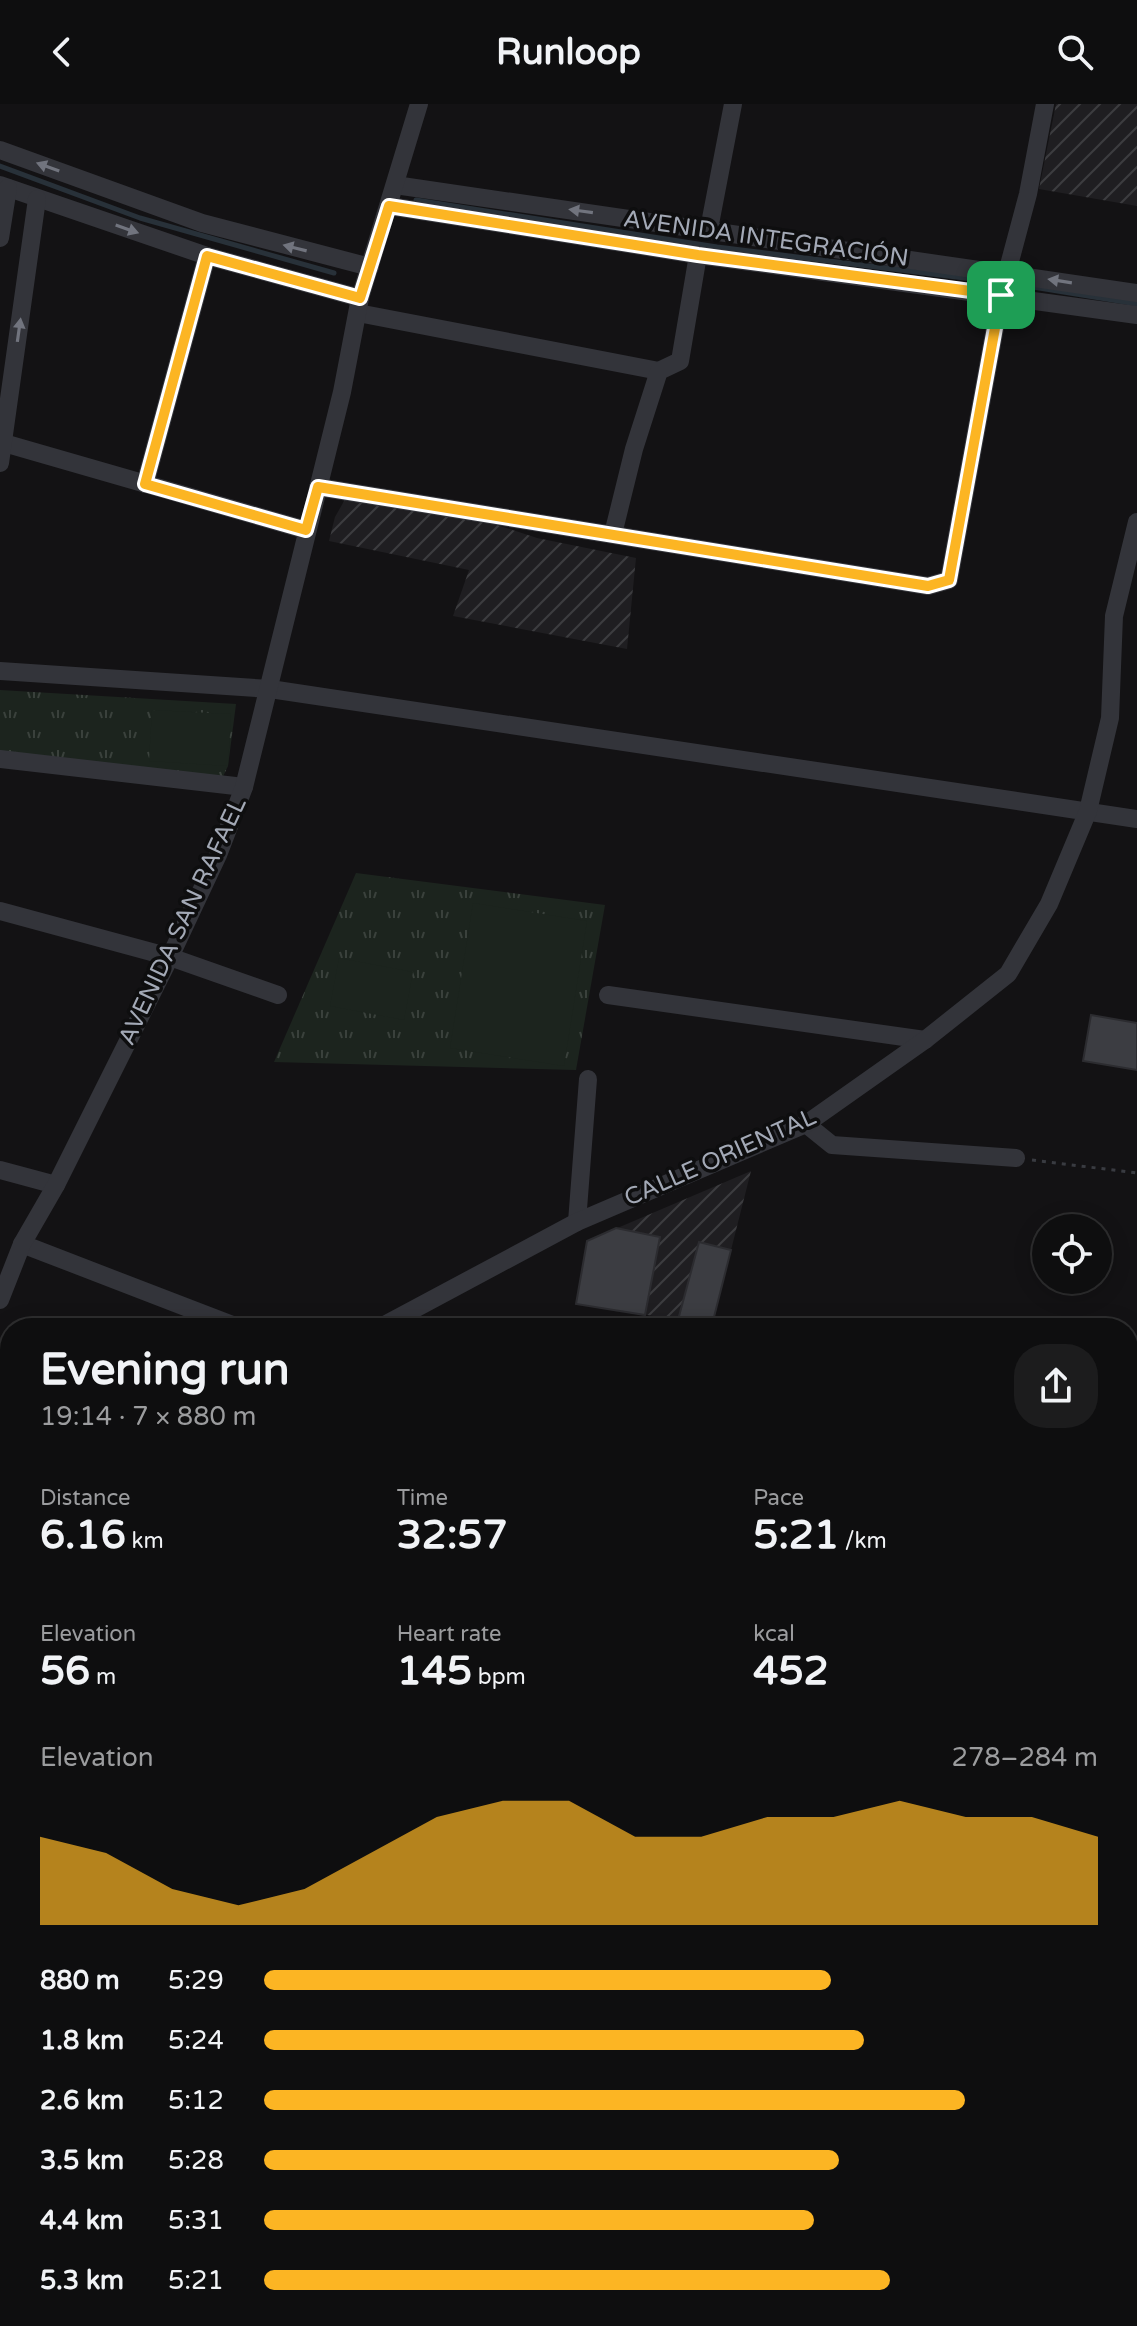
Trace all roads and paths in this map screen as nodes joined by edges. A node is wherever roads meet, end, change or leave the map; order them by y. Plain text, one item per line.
1 (419, 104) edge
2 (733, 104) edge
3 (1045, 104) edge
4 (0, 150) edge
5 (395, 185) junction
6 (4, 186) edge
7 (37, 199) junction
8 (389, 206) junction
9 (709, 229) junction
10 (0, 238) edge
11 (698, 255) junction
12 (207, 256) junction
13 (370, 267) junction
14 (1009, 273) junction
15 (1137, 293) edge
16 (1001, 295) junction
17 (359, 306) junction
18 (1137, 315) edge
19 (659, 371) junction
20 (2, 442) edge
21 (0, 463) edge
22 (145, 484) junction
23 (318, 487) junction
24 (1137, 522) edge
25 (306, 530) junction
26 (613, 534) junction
27 (0, 671) edge
28 (270, 689) junction
29 (0, 759) edge
30 (244, 787) junction
31 (1088, 811) junction
32 (1137, 819) edge
33 (0, 911) edge
34 (170, 957) junction
35 (278, 995) dead end
36 (608, 995) dead end
37 (925, 1040) junction
38 (588, 1079) dead end
39 (806, 1124) junction
40 (1016, 1158) joint
41 (0, 1170) edge
42 (1137, 1173) edge
43 (56, 1185) junction
44 (577, 1222) junction
45 (22, 1244) junction
46 (0, 1300) edge
47 (214, 1318) edge
48 (398, 1318) edge

1 - 5 street, AVENIDA SAN RAFAEL
2 - 9 street
3 - 14 street
13 -> 4 street
5 - 8 street, AVENIDA SAN RAFAEL
9 -> 5 street, AVENIDA INTEGRACIÓN
6 - 7 street
6 - 10 street
7 -> 12 street
20 -> 7 street
8 - 11 street, AVENIDA INTEGRACIÓN
8 - 13 street, AVENIDA SAN RAFAEL
9 - 14 street, AVENIDA INTEGRACIÓN
11 - 16 street, AVENIDA INTEGRACIÓN
11 - 19 street
12 - 17 street
12 - 22 street
13 - 17 street, AVENIDA SAN RAFAEL
15 -> 14 street, AVENIDA INTEGRACIÓN
14 - 16 street
16 - 18 street, AVENIDA INTEGRACIÓN
16 - 26 street
17 - 19 street
17 - 23 street, AVENIDA SAN RAFAEL
19 - 26 street
20 - 21 street
20 - 22 street
22 - 25 street
23 - 25 street, AVENIDA SAN RAFAEL
23 - 26 street
24 - 31 street, CALLE ORIENTAL
25 - 28 street, AVENIDA SAN RAFAEL
27 - 28 street
28 - 30 street, AVENIDA SAN RAFAEL
28 - 31 street
29 - 30 street
30 - 34 street, AVENIDA SAN RAFAEL
31 - 32 street
31 - 37 street, CALLE ORIENTAL
33 - 34 street
34 - 35 street
34 - 43 street, AVENIDA SAN RAFAEL
36 - 37 street
37 - 39 street, CALLE ORIENTAL
38 - 44 street
39 - 40 street
39 - 44 street, CALLE ORIENTAL
40 - 42 path
41 - 43 street
43 - 45 street, AVENIDA SAN RAFAEL
44 - 48 street, CALLE ORIENTAL
45 - 46 street, AVENIDA SAN RAFAEL
45 - 47 street

